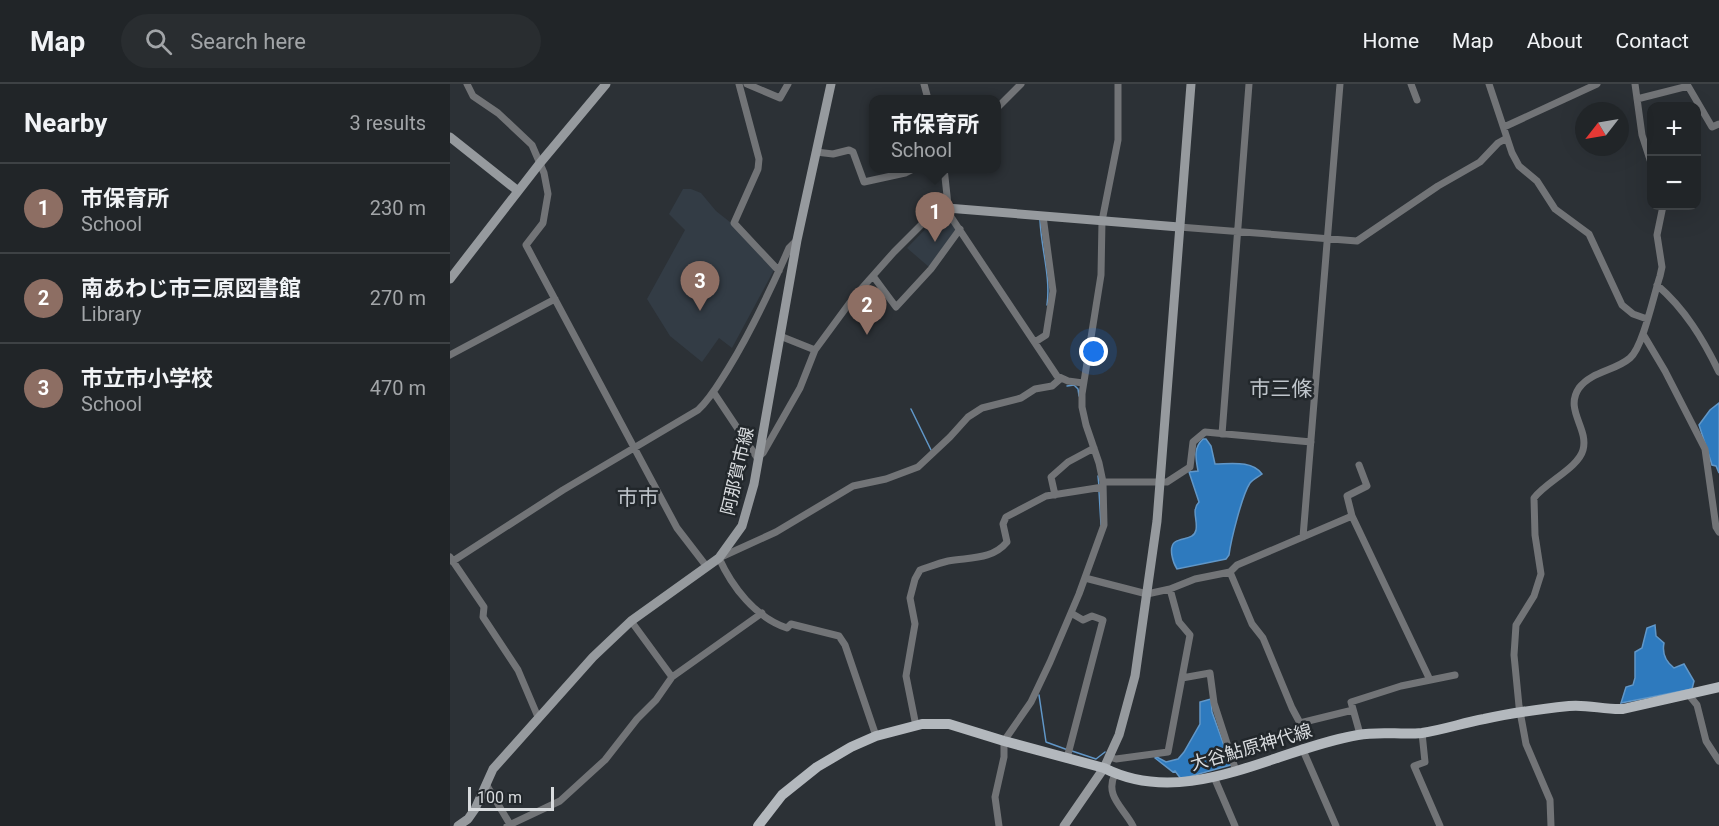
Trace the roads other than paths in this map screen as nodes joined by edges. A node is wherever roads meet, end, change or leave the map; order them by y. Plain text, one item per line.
1 (606, 84) edge
2 (739, 84) edge
3 (747, 84) edge
4 (789, 84) edge
5 (831, 84) edge
6 (1021, 84) edge
7 (1118, 84) edge
8 (1191, 84) edge
9 (1249, 84) edge
10 (1340, 84) edge
11 (1411, 84) edge
12 (1489, 84) edge
13 (1597, 84) edge
14 (1635, 84) edge
15 (469, 86) edge
16 (1637, 99) junction
17 (1417, 100) dead end
18 (1001, 105) edge
19 (1719, 124) edge
20 (1504, 127) junction
21 (450, 137) edge
22 (1507, 138) junction
23 (816, 152) junction
24 (1649, 156) edge
25 (540, 163) junction
26 (905, 173) edge
27 (945, 173) edge
28 (948, 173) edge
29 (945, 177) junction
30 (518, 191) junction
31 (947, 208) junction
32 (1662, 210) edge
33 (1043, 216) junction
34 (1102, 221) junction
35 (1179, 227) junction
36 (960, 229) junction
37 (1237, 231) junction
38 (1328, 238) junction
39 (797, 240) junction
40 (779, 271) junction
41 (873, 276) junction
42 (450, 279) edge
43 (1657, 285) junction
44 (555, 299) junction
45 (1647, 319) junction
46 (1643, 334) junction
47 (780, 336) junction
48 (1035, 342) junction
49 (815, 350) junction
50 (450, 355) edge
51 (1719, 372) edge
52 (1059, 379) junction
53 (1083, 383) junction
54 (714, 393) junction
55 (1222, 434) junction
56 (1311, 441) junction
57 (634, 447) junction
58 (1094, 448) junction
59 (759, 457) junction
60 (1359, 465) dead end
61 (1160, 482) junction
62 (1103, 485) junction
63 (1055, 495) junction
64 (1352, 516) junction
65 (1719, 532) edge
66 (1303, 537) junction
67 (719, 558) junction
68 (451, 560) edge
69 (707, 567) junction
70 (1230, 572) junction
71 (1085, 578) junction
72 (1170, 588) junction
73 (1147, 594) junction
74 (1071, 613) junction
75 (762, 614) junction
76 (630, 621) junction
77 (1455, 675) dead end
78 (672, 677) junction
79 (1182, 678) junction
80 (1430, 680) junction
81 (1719, 687) edge
82 (1688, 694) junction
83 (1353, 710) junction
84 (1521, 714) junction
85 (538, 717) junction
86 (916, 726) junction
87 (1422, 732) junction
88 (1359, 734) junction
89 (876, 736) junction
90 (1004, 741) junction
91 (1302, 748) junction
92 (1109, 757) junction
93 (1067, 758) junction
94 (1719, 761) edge
95 (1104, 768) junction
96 (1236, 771) junction
97 (1115, 774) junction
98 (1214, 777) junction
99 (486, 784) junction
100 (458, 826) edge
101 (509, 826) edge
102 (758, 826) edge
103 (999, 826) edge
104 (1064, 826) edge
105 (1133, 826) edge
106 (1234, 826) edge
107 (1336, 826) edge
108 (1440, 826) edge
109 (1551, 826) edge

1 - 25 street
2 - 40 street
3 - 4 street
5 - 23 street, 阿那賀市線
6 - 18 street
7 - 34 street
8 - 35 street
9 - 37 street
10 - 38 street
11 - 17 street
12 - 20 street
13 - 20 street
14 - 16 street
15 - 25 street
16 - 19 street
16 - 24 street
20 - 22 street
21 - 30 street
22 - 38 street
22 - 45 street
23 - 26 street
23 - 39 street, 阿那賀市線
25 - 30 street
25 - 44 street
27 - 29 street
28 - 29 street
29 - 31 street
30 - 42 street
31 - 33 street
31 - 36 street
31 - 41 street
32 - 43 street
33 - 34 street
33 - 48 street
34 - 35 street
34 - 53 street
35 - 37 street
35 - 61 street
36 - 41 street
36 - 48 street
37 - 38 street
37 - 55 street
38 - 56 street
39 - 40 street
39 - 47 street, 阿那賀市線
40 - 54 street
41 - 49 street
43 - 45 street
43 - 51 street
44 - 50 street
44 - 57 street
45 - 46 street
46 - 65 street
46 - 84 street
47 - 49 street
47 - 59 street, 阿那賀市線
48 - 52 street
49 - 59 street
52 - 53 street
52 - 67 street
53 - 58 street
54 - 57 street
54 - 59 street
55 - 56 street
55 - 61 street
56 - 66 street
57 - 68 street
57 - 69 street
58 - 62 street
58 - 63 street
59 - 67 street, 阿那賀市線
60 - 64 street
61 - 62 street
61 - 73 street
62 - 63 street
62 - 71 street
63 - 86 street
64 - 66 street
64 - 80 street
66 - 70 street
67 - 69 street, 阿那賀市線
67 - 75 street
68 - 85 street
69 - 76 street, 阿那賀市線
70 - 72 street
70 - 83 street
71 - 73 street
71 - 74 street
72 - 73 street
72 - 79 street
73 - 92 street
74 - 90 street
74 - 93 street
75 - 78 street
75 - 89 street
76 - 78 street
76 - 85 street, 阿那賀市線
77 - 80 street
78 - 101 street
79 - 92 street
79 - 96 street
80 - 83 street
81 - 82 main road, 大谷鮎原神代線
82 - 84 main road, 大谷鮎原神代線
82 - 94 street
83 - 88 street
84 - 87 main road, 大谷鮎原神代線
84 - 109 street
85 - 99 street, 阿那賀市線
86 - 89 main road, 大谷鮎原神代線
86 - 90 main road, 大谷鮎原神代線
87 - 88 main road, 大谷鮎原神代線
87 - 108 street
88 - 91 main road, 大谷鮎原神代線
89 - 102 main road, 大谷鮎原神代線
90 - 93 main road, 大谷鮎原神代線
90 - 103 street
91 - 96 main road, 大谷鮎原神代線
91 - 107 street
92 - 95 street
93 - 95 main road, 大谷鮎原神代線
95 - 97 main road, 大谷鮎原神代線
95 - 104 street
96 - 98 main road, 大谷鮎原神代線
97 - 98 main road, 大谷鮎原神代線
97 - 105 street
98 - 106 street
99 - 100 street, 阿那賀市線
99 - 101 street

